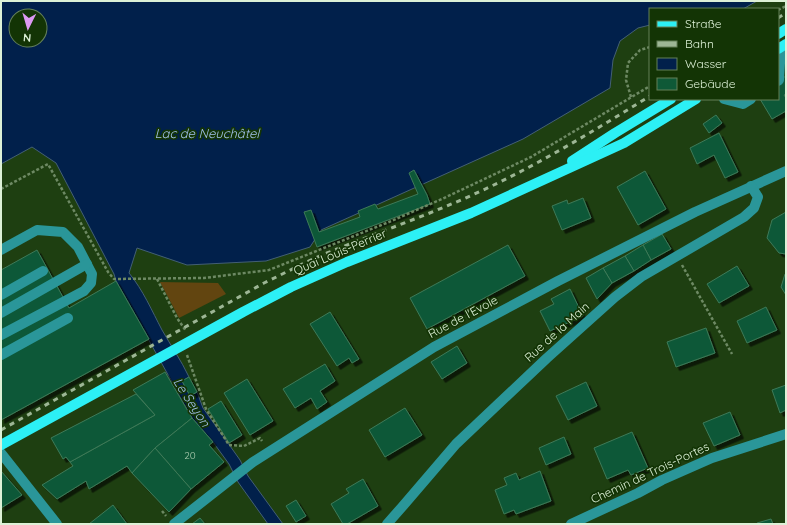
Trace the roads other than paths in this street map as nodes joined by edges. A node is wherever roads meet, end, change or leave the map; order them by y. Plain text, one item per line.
1 (782, 47) edge
2 (779, 80) edge
3 (669, 100) edge
4 (694, 100) edge
5 (728, 100) edge
6 (749, 100) edge
7 (786, 171) edge
8 (544, 179) junction
9 (751, 186) junction
10 (1, 250) edge
11 (87, 264) junction
12 (43, 271) dead end
13 (1, 295) edge
14 (1, 314) edge
15 (68, 318) dead end
16 (1, 335) edge
17 (1, 355) edge
18 (786, 434) edge
19 (1, 445) edge
20 (1, 453) edge
21 (57, 524) edge
22 (174, 524) edge
23 (387, 524) edge
24 (571, 524) edge

1 - 2 street
3 - 8 main road
4 - 8 main road, Quai Louis-Perrier
5 - 6 street
7 - 9 street, Rue de l'Evole
8 - 19 main road, Quai Louis-Perrier
9 - 22 street, Rue de l'Evole
9 - 23 street, Rue de la Main
10 - 11 street
11 - 14 street
11 - 16 street
12 - 13 street
15 - 17 street
18 - 24 street, Chemin de Trois-Portes
20 - 21 street

